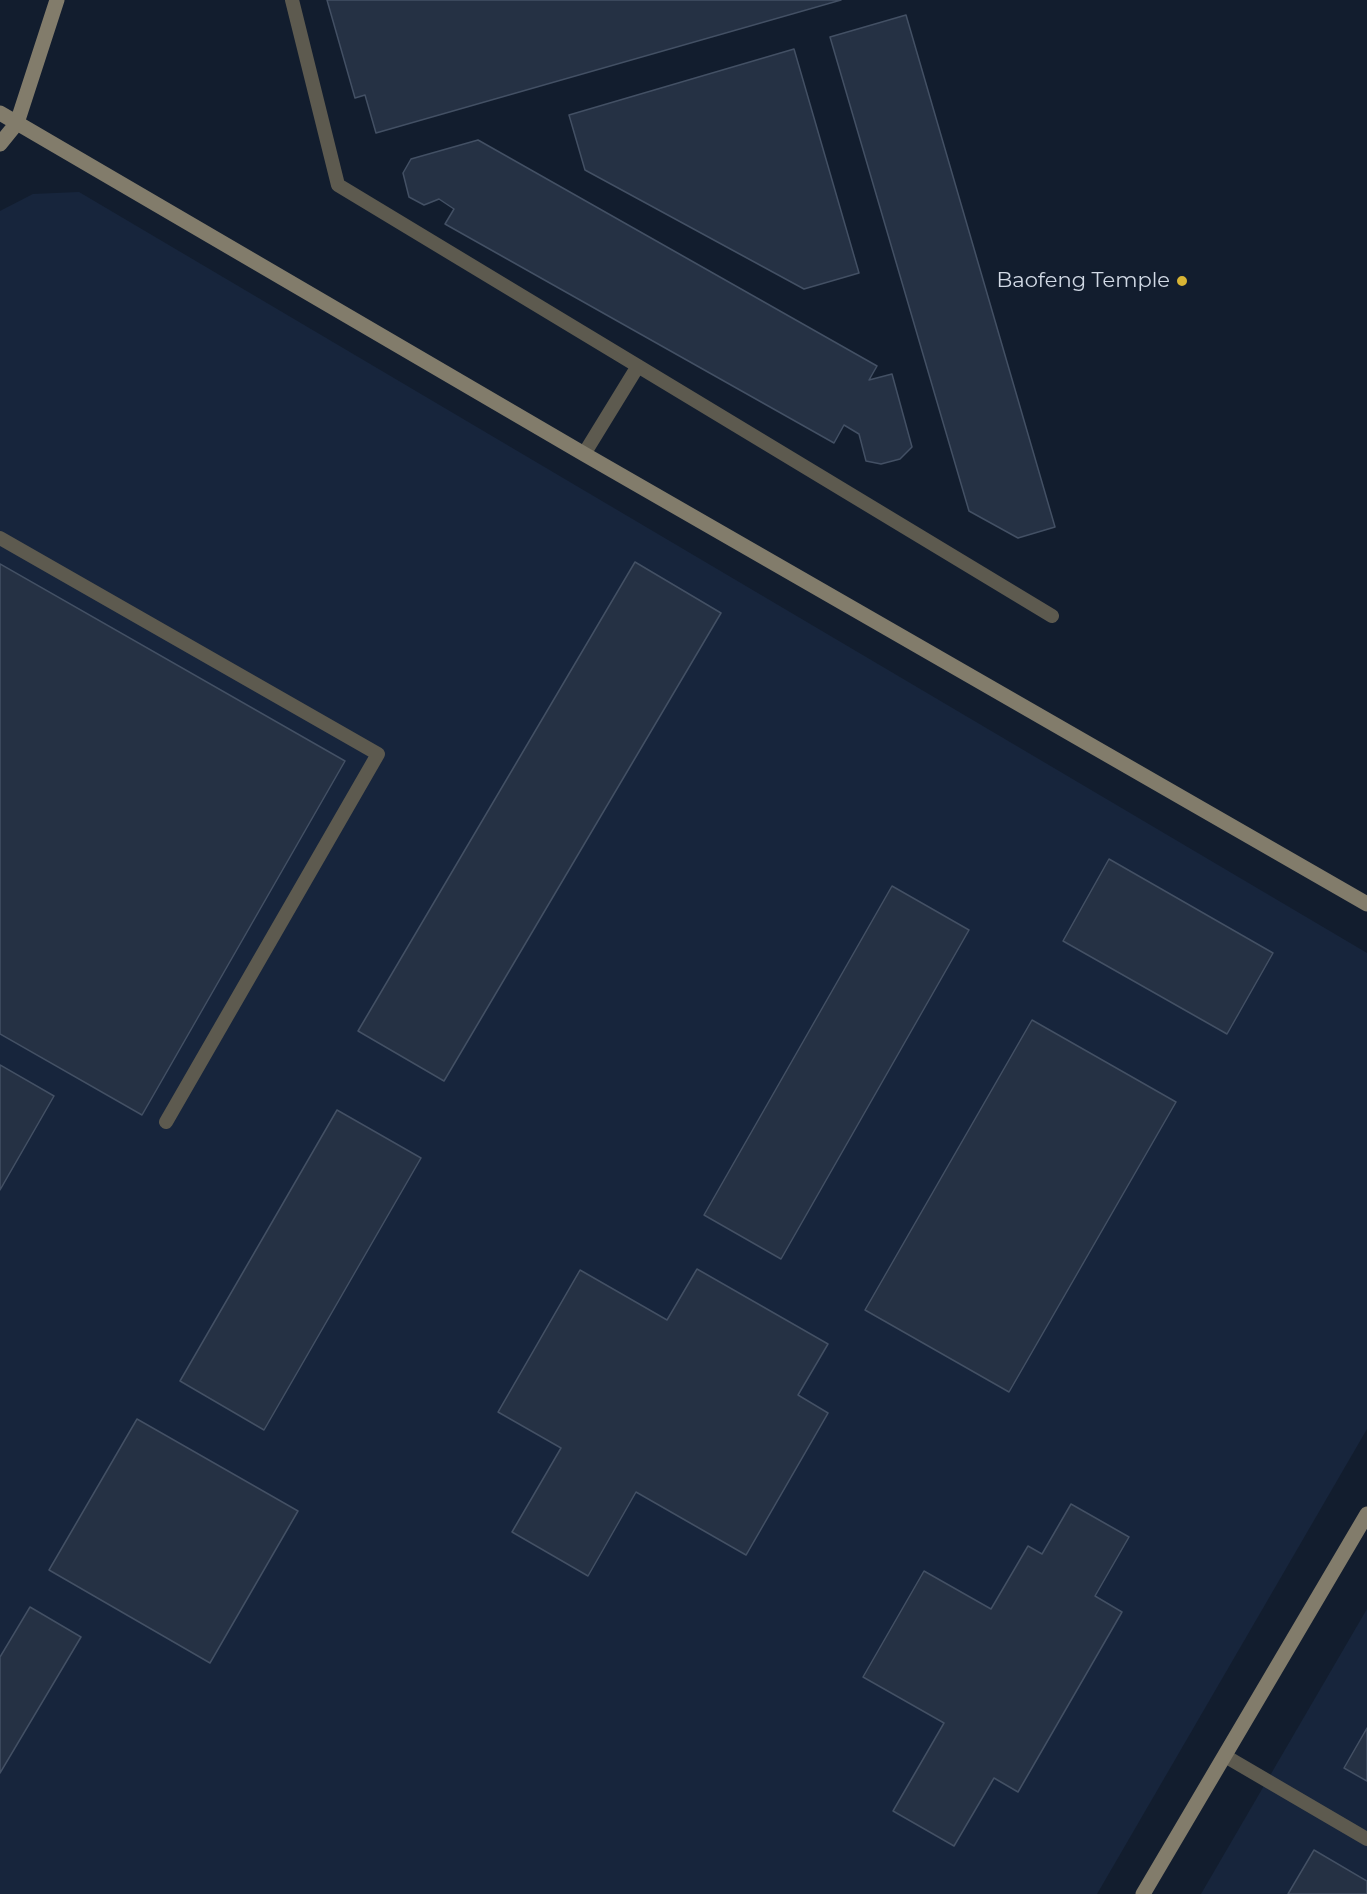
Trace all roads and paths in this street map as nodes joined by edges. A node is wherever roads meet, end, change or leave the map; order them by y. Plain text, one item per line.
1 (57, 0) edge
2 (292, 0) edge
3 (0, 113) edge
4 (16, 123) junction
5 (0, 144) edge
6 (638, 366) junction
7 (584, 454) junction
8 (0, 538) edge
9 (1052, 616) dead end
10 (1367, 904) edge
11 (166, 1122) dead end
12 (1367, 1514) edge
13 (1224, 1756) junction
14 (1367, 1839) edge
15 (1143, 1894) edge

1 - 4 street
2 - 6 lane
3 - 4 street
4 - 5 street
4 - 7 street
6 - 7 lane
6 - 9 lane
7 - 10 street
8 - 11 lane
12 - 13 street
13 - 14 lane
13 - 15 street

